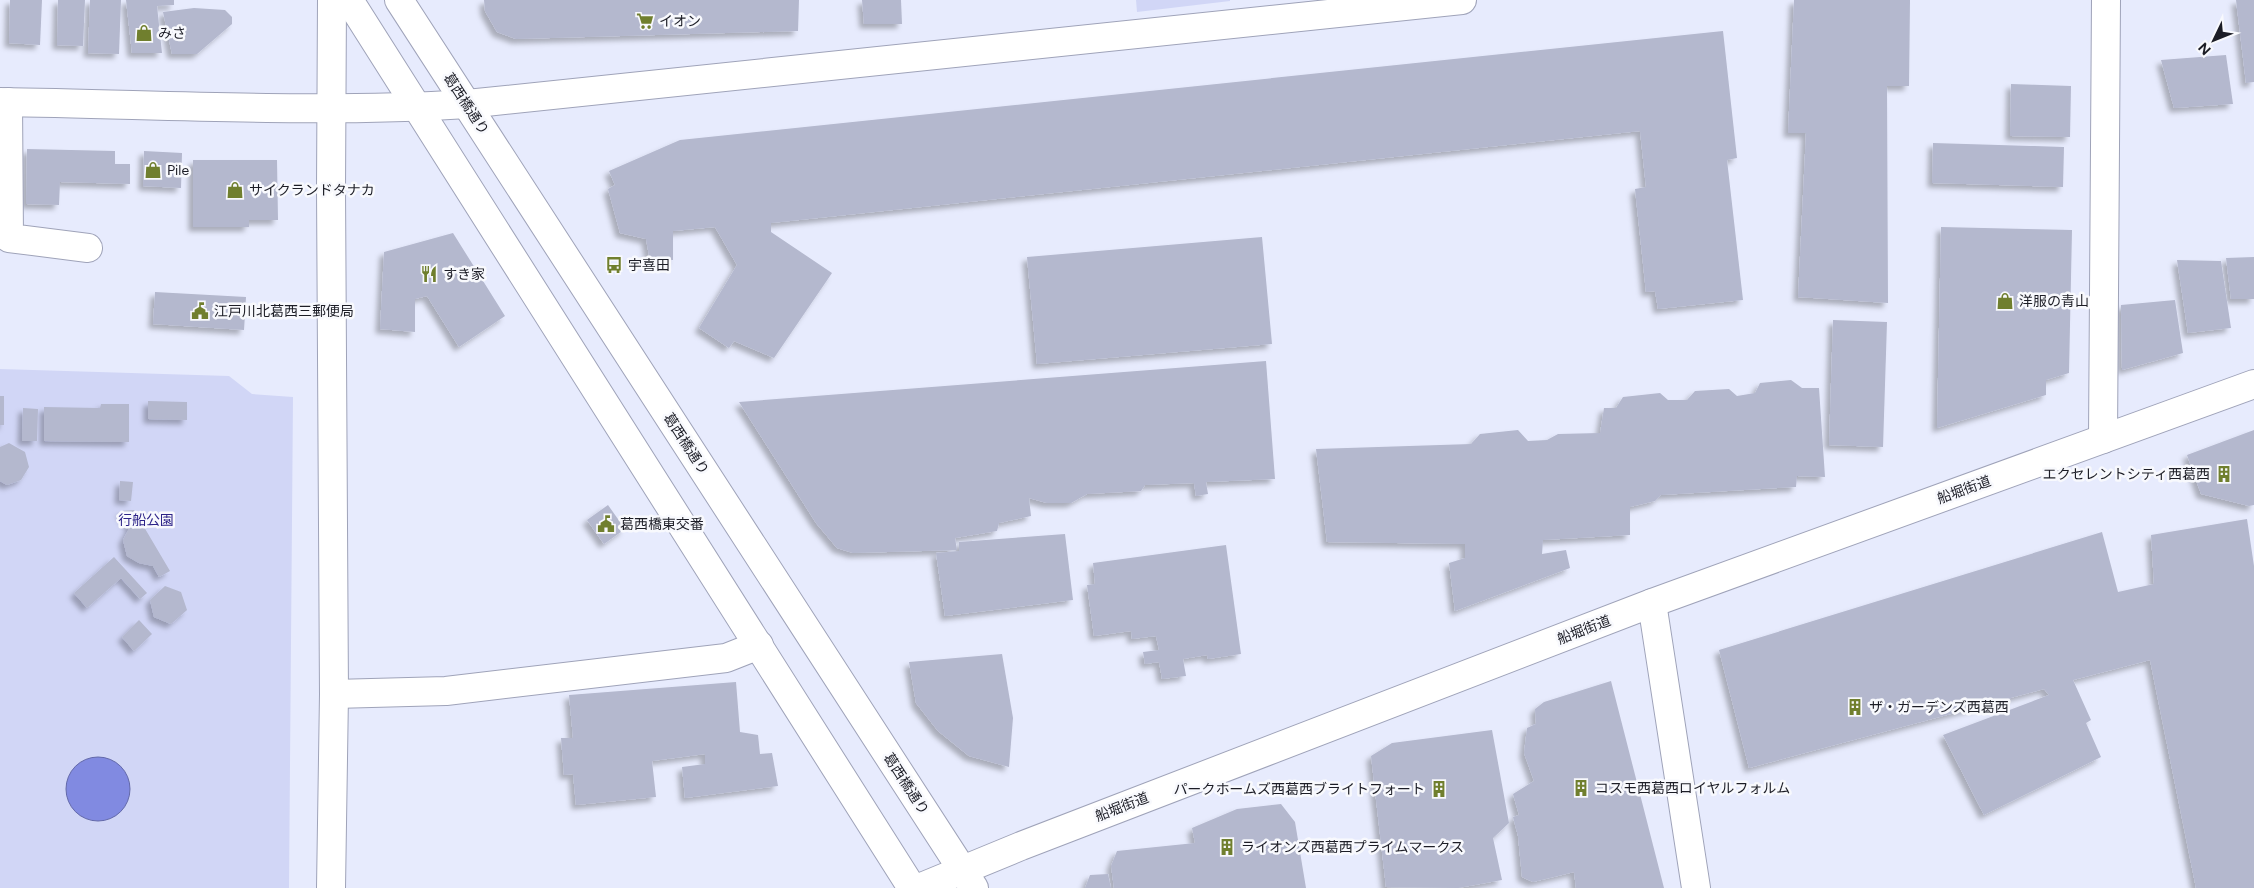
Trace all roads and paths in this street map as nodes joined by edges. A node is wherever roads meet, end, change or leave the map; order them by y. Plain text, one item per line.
1 (332, 0) edge
2 (349, 0) edge
3 (399, 0) edge
4 (1462, 0) edge
5 (2106, 0) edge
6 (4, 102) edge
7 (466, 104) junction
8 (332, 107) junction
9 (418, 107) junction
10 (88, 248) dead end
11 (2254, 384) edge
12 (2103, 439) junction
13 (1652, 603) junction
14 (759, 645) junction
15 (334, 694) junction
16 (968, 879) edge
17 (331, 888) edge
18 (912, 888) edge
19 (919, 888) edge
20 (1696, 888) edge

1 - 8 street
2 - 9 street
3 - 7 street, 葛西橋通り
4 - 7 street
5 - 12 street
6 - 8 street
6 - 10 street
7 - 9 street
7 - 16 street, 葛西橋通り
8 - 9 street
8 - 15 street
9 - 14 street
11 - 12 street, 船堀街道
12 - 13 street, 船堀街道
13 - 16 street, 船堀街道
13 - 20 street
14 - 15 street
14 - 18 street
15 - 17 street
16 - 19 street, 船堀街道

